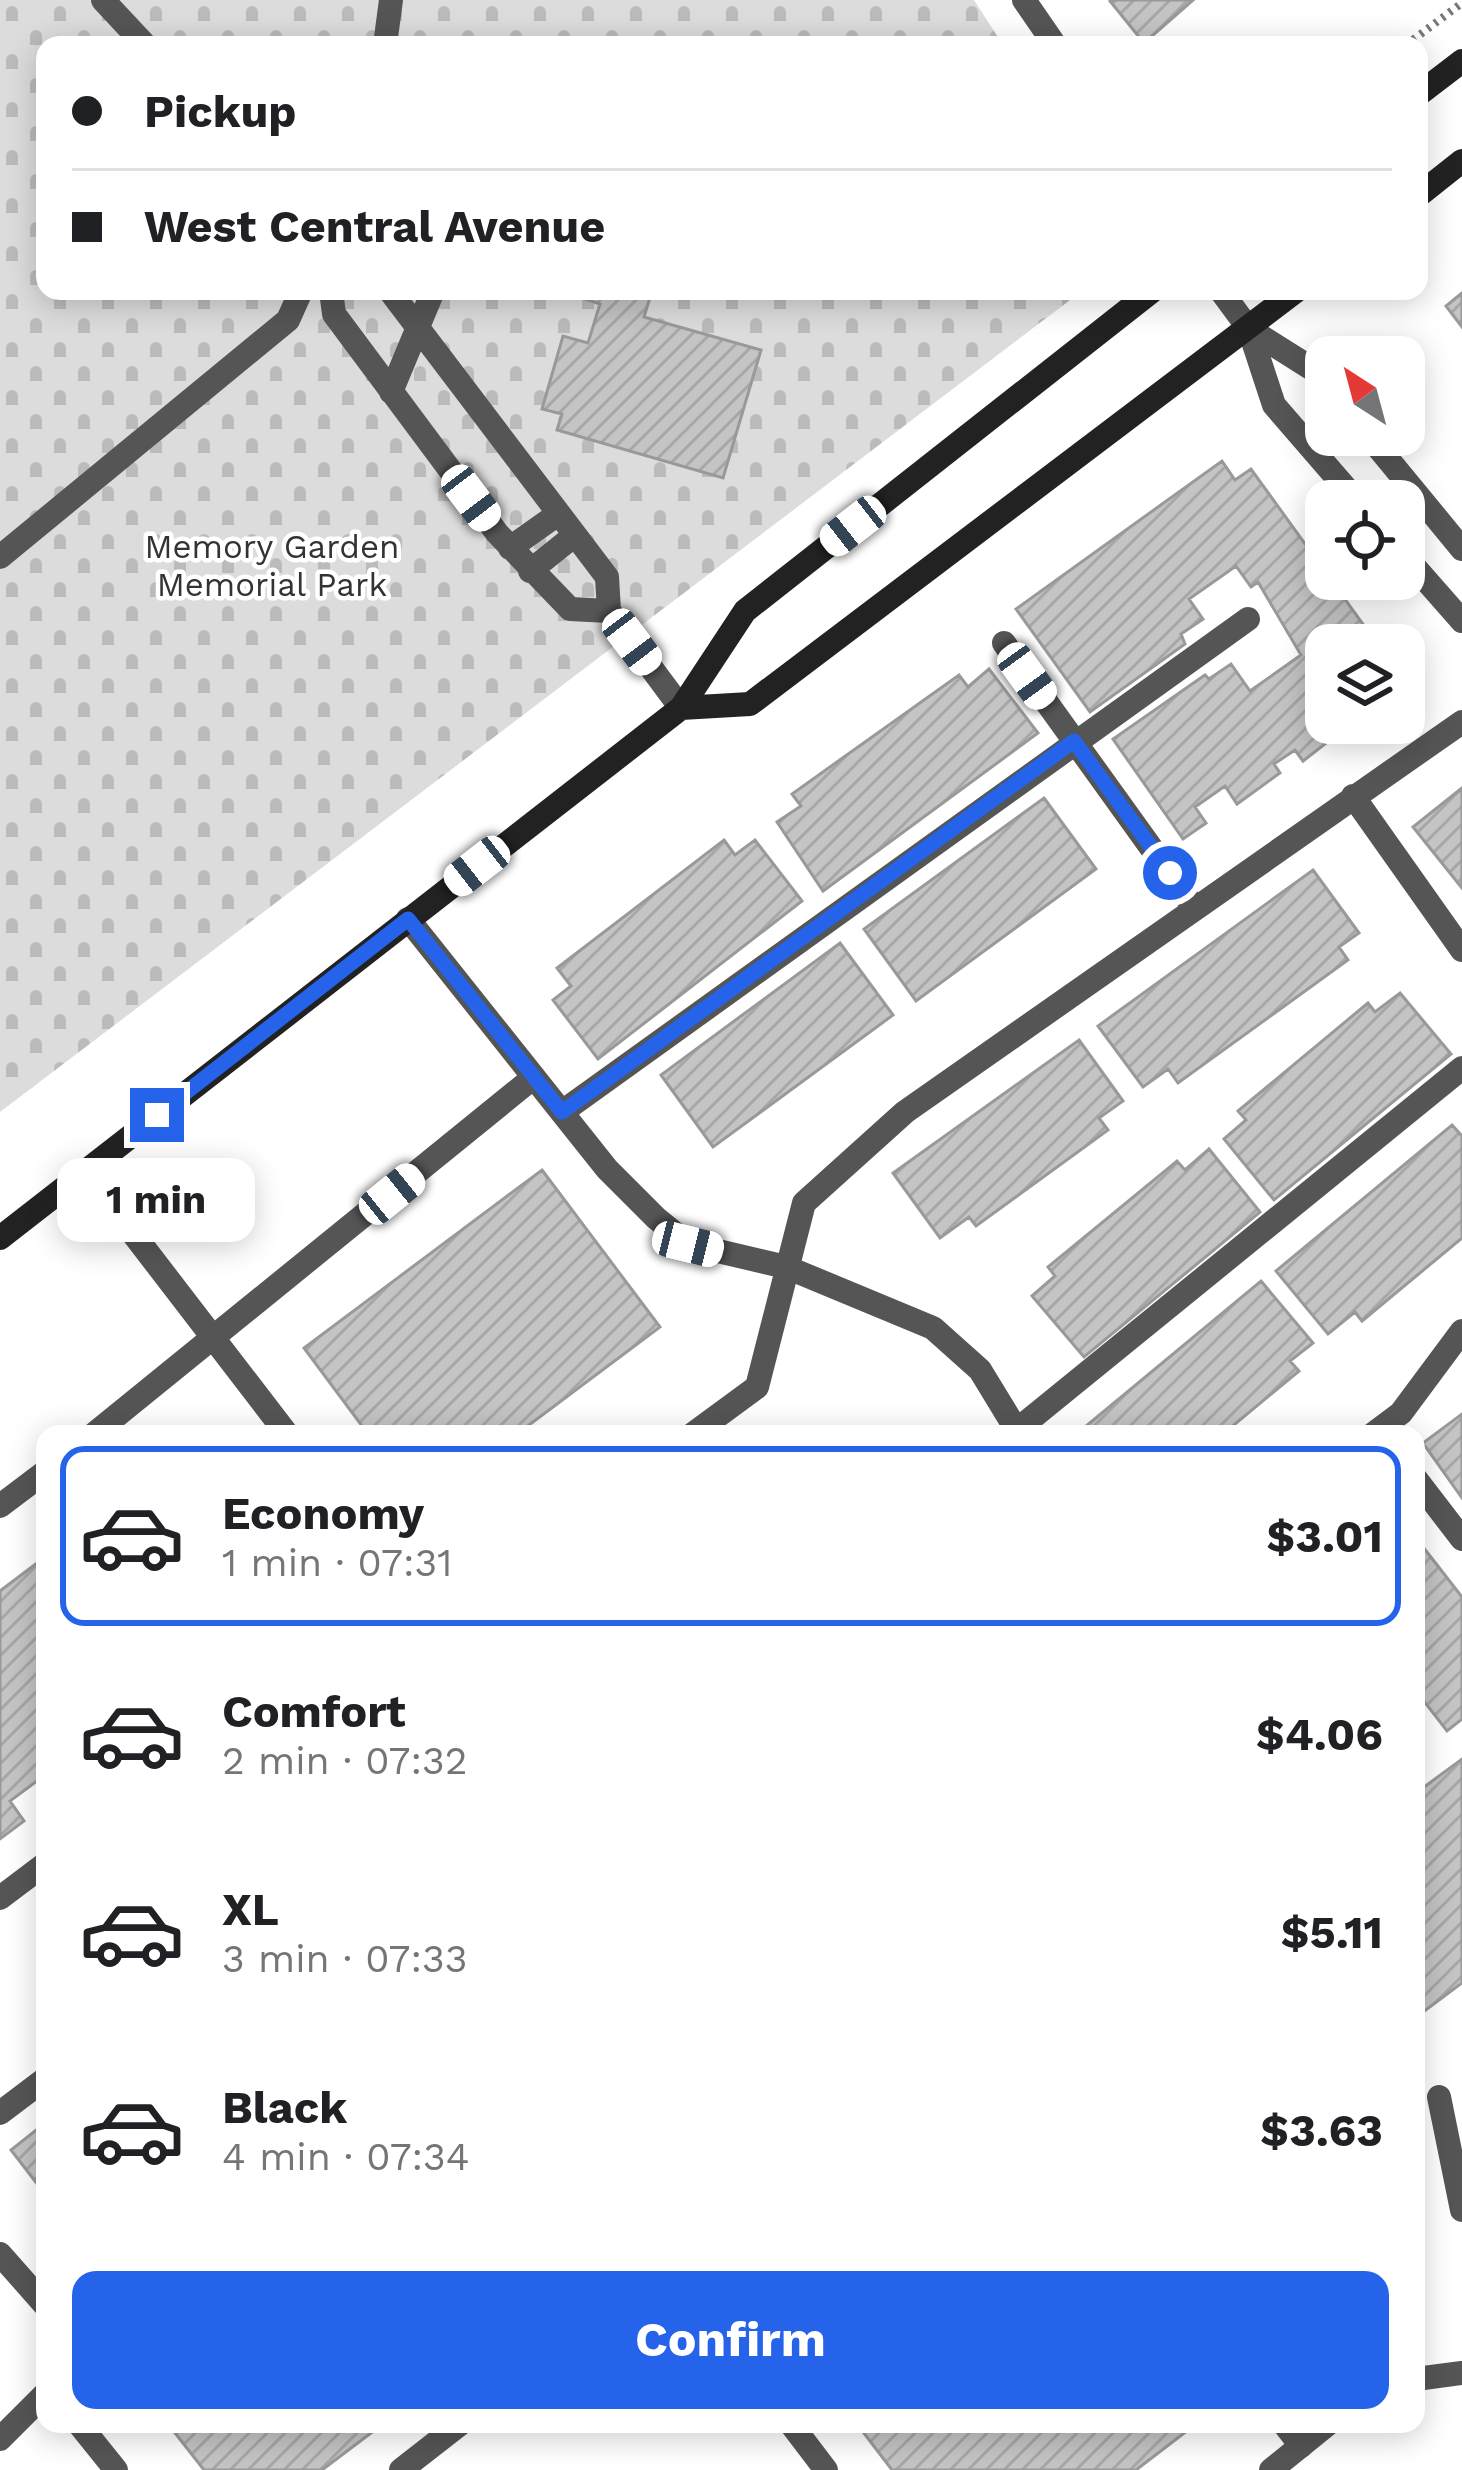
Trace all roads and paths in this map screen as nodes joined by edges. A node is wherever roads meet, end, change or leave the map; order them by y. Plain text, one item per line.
1 (103, 0) edge
2 (391, 0) edge
3 (1024, 0) edge
4 (1462, 3) edge
5 (137, 36) edge
6 (386, 36) edge
7 (1049, 36) edge
8 (1418, 36) edge
9 (1462, 61) edge
10 (1428, 87) edge
11 (1462, 161) edge
12 (1428, 187) edge
13 (297, 300) edge
14 (332, 300) edge
15 (397, 300) edge
16 (429, 300) edge
17 (1141, 300) edge
18 (1228, 300) edge
19 (1285, 300) edge
20 (418, 327) junction
21 (1249, 329) junction
22 (1305, 364) edge
23 (391, 392) junction
24 (1385, 456) edge
25 (1340, 480) edge
26 (558, 514) junction
27 (575, 535) junction
28 (510, 548) junction
29 (1462, 549) edge
30 (0, 556) edge
31 (530, 571) junction
32 (1425, 578) edge
33 (609, 611) junction
34 (1248, 619) dead end
35 (1462, 621) edge
36 (1004, 643) dead end
37 (681, 708) junction
38 (1462, 722) edge
39 (1074, 741) junction
40 (1353, 796) junction
41 (1193, 906) junction
42 (408, 919) junction
43 (1462, 950) edge
44 (1462, 1068) edge
45 (534, 1077) junction
46 (562, 1112) junction
47 (85, 1172) junction
48 (0, 1238) edge
49 (786, 1267) junction
50 (1462, 1330) edge
51 (214, 1341) junction
52 (106, 1425) edge
53 (280, 1425) edge
54 (705, 1425) edge
55 (1014, 1425) edge
56 (1027, 1425) edge
57 (1387, 1425) edge
58 (36, 1479) edge
59 (1425, 1491) edge
60 (0, 1506) edge
61 (1462, 1539) edge
62 (36, 1871) edge
63 (0, 1898) edge
64 (36, 2086) edge
65 (1439, 2097) dead end
66 (0, 2113) edge
67 (1462, 2210) edge
68 (0, 2254) edge
69 (36, 2295) edge
70 (1462, 2373) edge
71 (1425, 2379) edge
72 (36, 2403) edge
73 (86, 2433) edge
74 (448, 2433) edge
75 (798, 2433) edge
76 (1291, 2433) edge
77 (1317, 2433) edge
78 (0, 2439) edge
79 (1301, 2446) junction
80 (116, 2470) edge
81 (401, 2470) edge
82 (826, 2470) edge
83 (1271, 2470) edge

1 - 5 street
2 - 6 street
3 - 7 street
4 - 8 path
9 - 10 main road
11 - 12 main road
13 - 30 street
14 - 23 street
15 - 20 street
16 - 20 street
17 - 37 main road
18 - 21 street
19 - 21 main road
20 - 23 street
20 - 26 street
21 - 22 street
21 - 25 street
21 - 37 main road
23 - 28 street
24 - 29 street
26 - 27 street
26 - 28 street
27 - 31 street
27 - 33 street
28 - 31 street
31 - 33 street
32 - 35 street
33 - 37 street
34 - 39 street
36 - 39 street
37 - 42 main road
38 - 40 street
39 - 41 street
39 - 46 street
40 - 41 street
40 - 43 street
41 - 49 street
42 - 45 street
42 - 47 main road
44 - 56 street
45 - 46 street
45 - 51 street
46 - 49 street
47 - 48 main road
47 - 51 street
49 - 54 street
49 - 55 street
50 - 57 street
51 - 52 street
51 - 53 street
58 - 60 street
59 - 61 street
62 - 63 street
64 - 66 street
65 - 67 street
68 - 69 street
70 - 71 street
72 - 78 street
73 - 80 street
74 - 81 street
75 - 82 street
76 - 79 street
77 - 79 street
79 - 83 street

